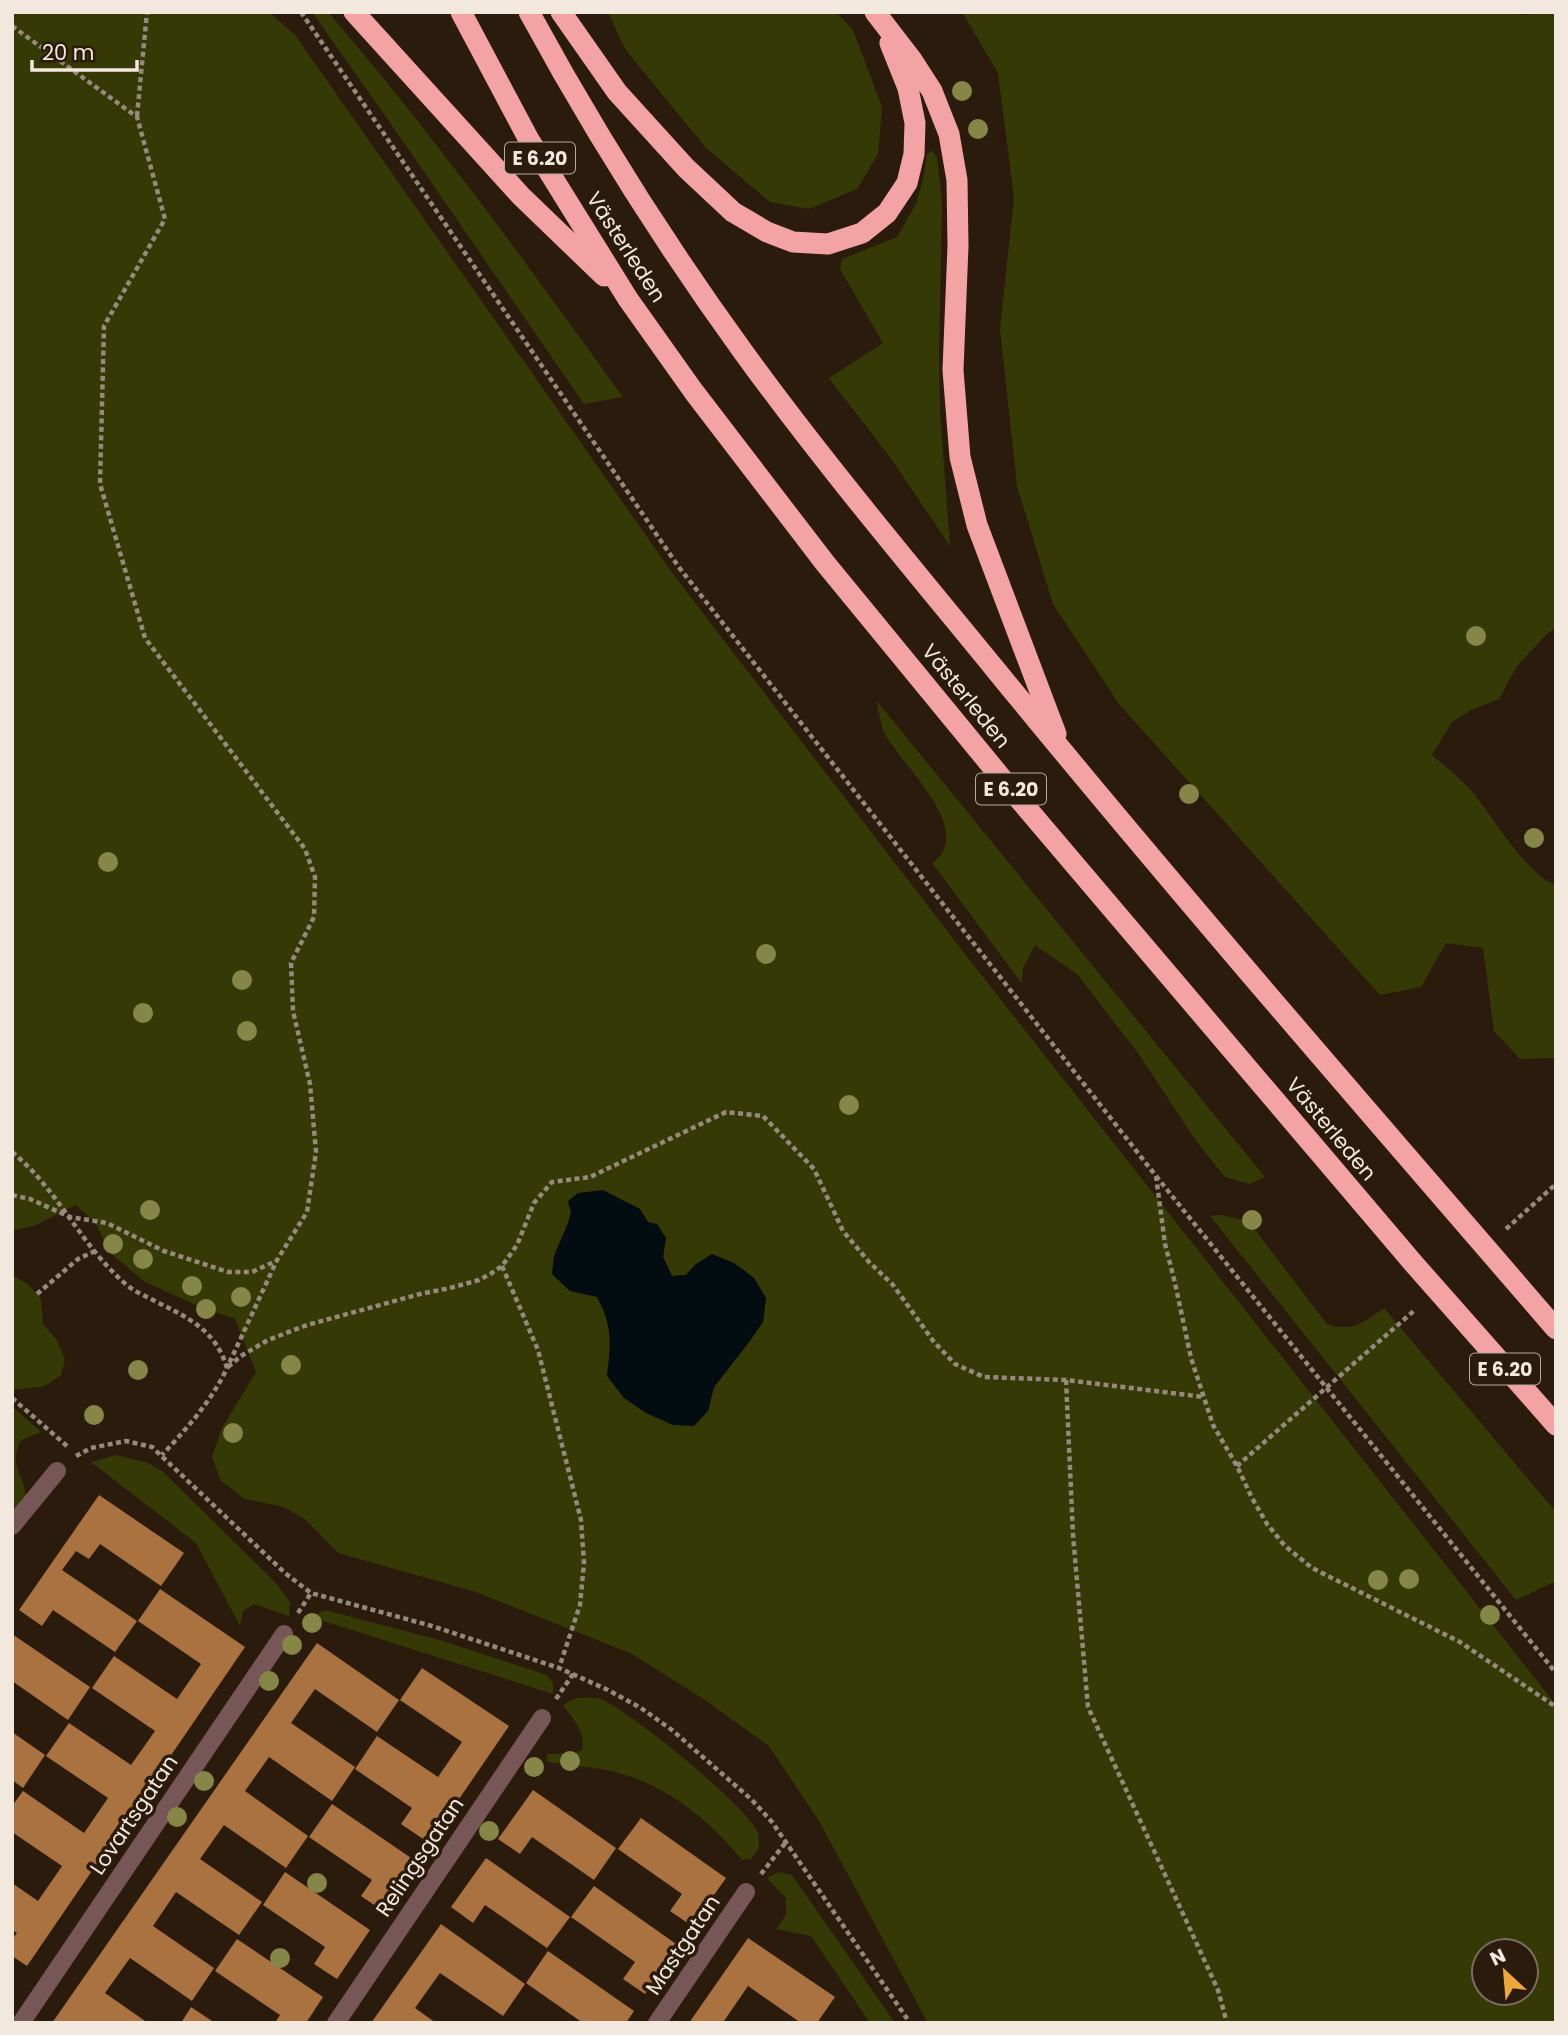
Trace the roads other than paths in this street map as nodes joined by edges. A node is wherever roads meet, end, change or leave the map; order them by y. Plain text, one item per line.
1 (354, 12) edge
2 (461, 12) edge
3 (529, 12) edge
4 (561, 12) edge
5 (878, 15) edge
6 (628, 299) junction
7 (1063, 752) junction
8 (1556, 1329) edge
9 (1556, 1425) edge
10 (57, 1471) road end
11 (12, 1526) edge
12 (284, 1634) dead end
13 (542, 1718) dead end
14 (746, 1892) road end
15 (21, 2023) edge
16 (336, 2023) edge
17 (657, 2023) edge

1 - 6 highway
2 - 6 highway, Västerleden / E 6.20
3 - 7 highway, Västerleden / E 6.20
4 - 5 highway
5 - 7 highway
6 - 9 highway, Västerleden / E 6.20
7 - 8 highway, Västerleden / E 6.20
10 - 11 street
12 - 15 street, Lovartsgatan
13 - 16 street, Relingsgatan
14 - 17 street, Mastgatan

